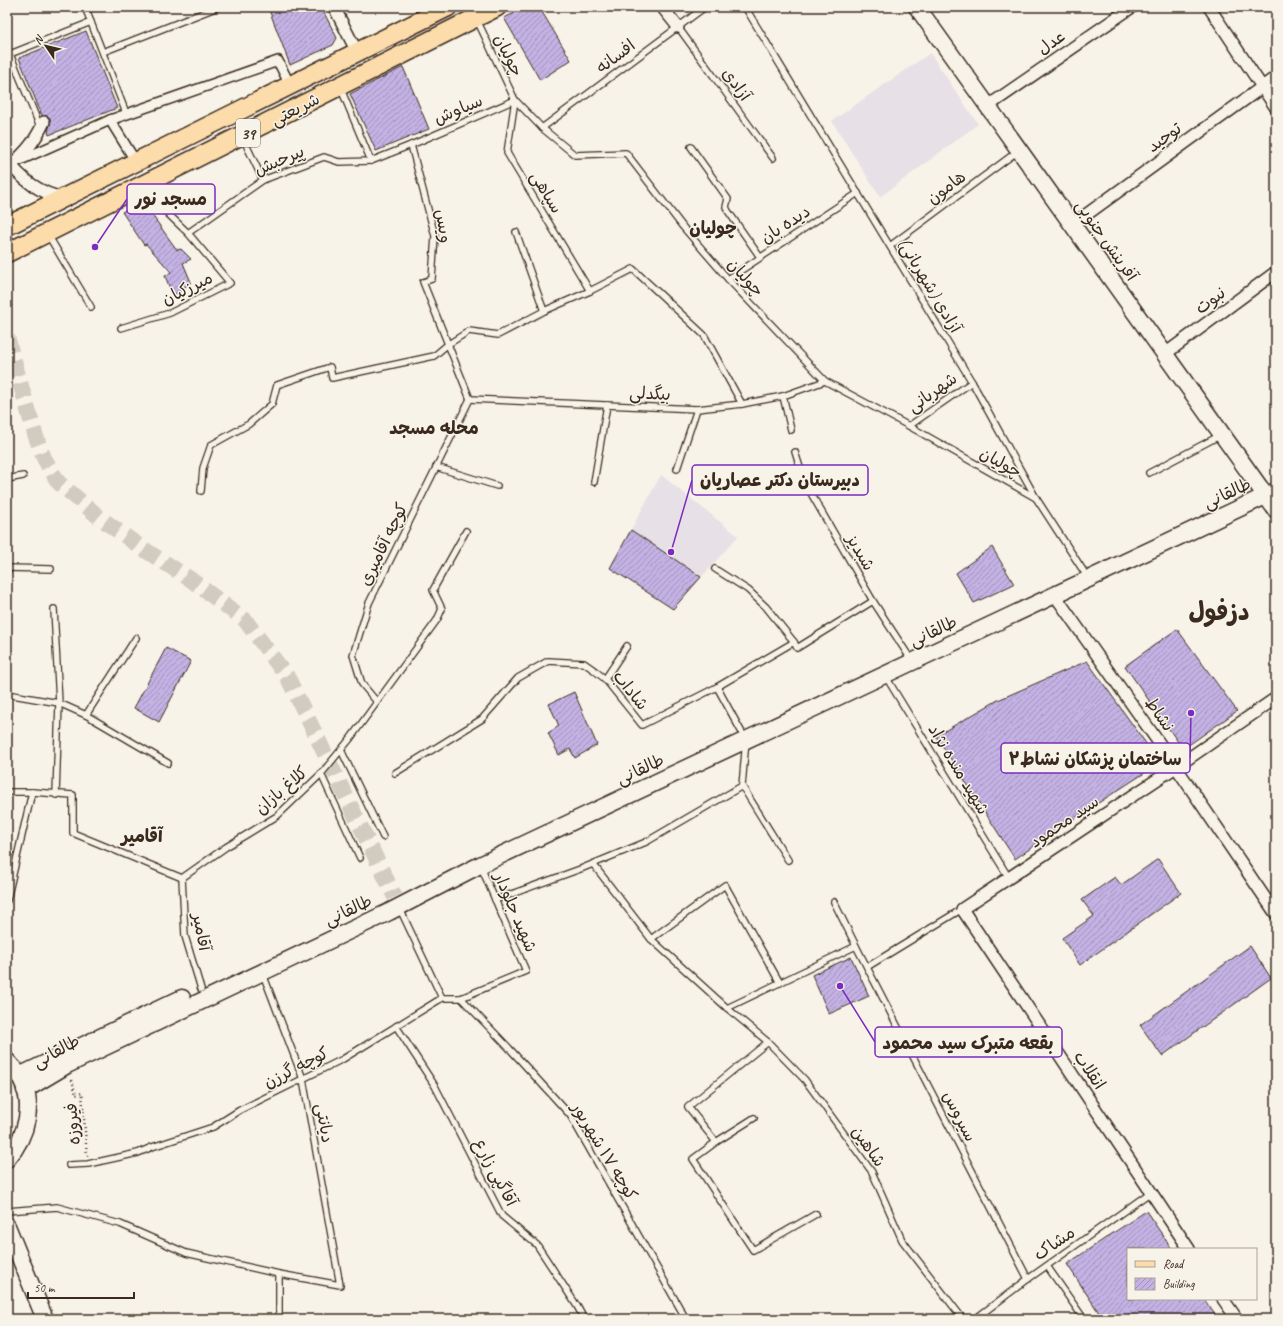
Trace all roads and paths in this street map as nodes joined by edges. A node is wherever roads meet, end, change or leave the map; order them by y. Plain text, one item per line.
1 (94, 7) edge
2 (218, 7) edge
3 (334, 7) edge
4 (448, 7) edge
5 (662, 7) edge
6 (705, 7) edge
7 (744, 7) edge
8 (918, 7) edge
9 (1132, 7) edge
10 (1209, 7) edge
11 (86, 8) edge
12 (490, 11) edge
13 (91, 22) junction
14 (678, 27) junction
15 (9, 52) edge
16 (102, 52) junction
17 (357, 52) junction
18 (1276, 77) edge
19 (290, 85) junction
20 (340, 86) junction
21 (1262, 87) junction
22 (515, 100) junction
23 (988, 106) junction
24 (1276, 108) edge
25 (126, 114) junction
26 (110, 120) junction
27 (42, 126) joint
28 (542, 128) junction
29 (242, 136) junction
30 (412, 145) junction
31 (691, 147) dead end
32 (1019, 150) junction
33 (773, 158) dead end
34 (371, 161) junction
35 (9, 162) edge
36 (136, 162) junction
37 (263, 180) junction
38 (140, 187) junction
39 (858, 193) junction
40 (64, 198) junction
41 (1072, 225) junction
42 (7, 226) edge
43 (516, 232) dead end
44 (47, 233) junction
45 (188, 233) junction
46 (890, 246) junction
47 (7, 253) edge
48 (760, 257) junction
49 (1276, 272) edge
50 (728, 279) junction
51 (590, 292) junction
52 (91, 307) dead end
53 (544, 311) junction
54 (121, 328) dead end
55 (447, 345) junction
56 (1165, 354) junction
57 (825, 381) junction
58 (972, 382) junction
59 (783, 396) junction
60 (470, 399) junction
61 (742, 404) junction
62 (607, 405) junction
63 (697, 409) junction
64 (909, 426) junction
65 (790, 430) dead end
66 (1222, 434) junction
67 (795, 452) dead end
68 (436, 467) junction
69 (677, 469) dead end
70 (1149, 473) dead end
71 (23, 476) dead end
72 (7, 479) edge
73 (594, 482) dead end
74 (497, 486) dead end
75 (202, 491) dead end
76 (1271, 493) edge
77 (1036, 498) junction
78 (1276, 510) edge
79 (466, 531) dead end
80 (7, 568) edge
81 (51, 569) dead end
82 (716, 569) dead end
83 (1088, 579) junction
84 (1054, 594) junction
85 (874, 601) junction
86 (54, 609) dead end
87 (136, 638) dead end
88 (794, 642) junction
89 (627, 646) dead end
90 (912, 662) junction
91 (885, 675) junction
92 (605, 679) junction
93 (717, 687) junction
94 (7, 694) edge
95 (1276, 698) edge
96 (377, 702) junction
97 (59, 703) junction
98 (86, 715) junction
99 (746, 740) junction
100 (341, 750) junction
101 (168, 763) dead end
102 (1176, 767) junction
103 (395, 773) dead end
104 (321, 774) junction
105 (742, 786) junction
106 (7, 792) edge
107 (32, 792) junction
108 (56, 794) junction
109 (383, 837) dead end
110 (360, 858) dead end
111 (788, 860) dead end
112 (593, 864) junction
113 (480, 865) junction
114 (182, 878) junction
115 (1009, 878) junction
116 (7, 900) edge
117 (495, 900) junction
118 (397, 902) junction
119 (834, 902) dead end
120 (1274, 908) edge
121 (962, 909) junction
122 (651, 939) junction
123 (856, 946) junction
124 (867, 967) junction
125 (263, 972) junction
126 (780, 983) junction
127 (201, 989) junction
128 (442, 998) junction
129 (460, 998) junction
130 (727, 1008) junction
131 (396, 1026) junction
132 (768, 1042) junction
133 (7, 1061) edge
134 (67, 1065) junction
135 (19, 1076) junction
136 (303, 1079) junction
137 (25, 1090) junction
138 (754, 1118) dead end
139 (716, 1142) junction
140 (7, 1159) edge
141 (88, 1164) junction
142 (69, 1165) dead end
143 (1151, 1192) junction
144 (7, 1211) edge
145 (816, 1214) dead end
146 (7, 1226) edge
147 (1188, 1248) edge
148 (1047, 1266) junction
149 (279, 1274) junction
150 (1028, 1279) junction
151 (1224, 1300) edge
152 (1234, 1318) edge
153 (45, 1319) edge
154 (279, 1319) edge
155 (584, 1319) edge
156 (686, 1319) edge
157 (963, 1319) edge
158 (975, 1319) edge
159 (1084, 1319) edge

1 - 11 lane
2 - 16 lane
3 - 17 street
4 - 17 main road, شریعتی / 39
5 - 14 street
6 - 14 lane, افسانه
7 - 39 lane, آزادی (شهربانی)
8 - 23 main road, آفرینش جنوبی
9 - 23 street, عدل
10 - 21 street
11 - 13 lane
12 - 20 main road, شریعتی / 39
12 - 22 lane, چولیان
13 - 15 lane
13 - 16 lane
14 - 28 lane, افسانه
14 - 33 lane, آزادی
15 - 27 lane
16 - 25 lane
17 - 19 main road, شریعتی / 39
18 - 21 street, توحید
19 - 25 street
19 - 36 main road, شریعتی / 39
20 - 29 main road, شریعتی / 39
20 - 34 lane
21 - 24 street
21 - 41 street, توحید
22 - 28 lane, چولیان
22 - 30 lane, سیاوش
22 - 51 lane, سپاهی
23 - 32 main road, آفرینش جنوبی
25 - 26 street
26 - 35 street
26 - 36 street
27 - 35 street
28 - 50 lane, چولیان
29 - 37 lane
29 - 38 main road, شریعتی / 39
30 - 34 lane
30 - 55 lane, ویس
31 - 48 lane
32 - 41 main road, آفرینش جنوبی
32 - 46 lane, هامون
34 - 37 lane, پیرحبش
35 - 40 street
36 - 40 main road, شریعتی / 39
37 - 45 lane, پیرحبش
38 - 44 main road, شریعتی / 39
38 - 45 lane, میرزکیان
39 - 46 lane, آزادی (شهربانی)
39 - 48 lane, دیده بان
40 - 42 main road, شریعتی / 39
41 - 56 main road, آفرینش جنوبی
43 - 53 lane
44 - 47 main road, شریعتی / 39
44 - 52 lane
45 - 54 lane, میرزکیان
46 - 58 lane, آزادی (شهربانی)
48 - 50 lane, دیده بان
49 - 56 street, نبوت
50 - 57 lane, چولیان
51 - 53 lane
51 - 61 lane
53 - 55 lane
55 - 60 lane
55 - 75 lane
56 - 66 main road, آفرینش جنوبی
57 - 59 lane, بیگدلی
57 - 64 lane, چولیان
58 - 64 lane, شهربانی
58 - 77 lane, آزادی (شهربانی)
59 - 61 lane, بیگدلی
59 - 65 lane
60 - 62 lane, بیگدلی
60 - 68 lane, کوچه آقامیری
61 - 63 lane, بیگدلی
62 - 63 lane, بیگدلی
62 - 73 lane
63 - 69 lane
64 - 77 lane, چولیان
66 - 70 lane
66 - 76 main road, آفرینش جنوبی
67 - 85 lane, شبدیز
68 - 74 lane
68 - 96 lane, کوچه آقامیری
71 - 72 lane
76 - 78 main road, آفرینش جنوبی
76 - 83 main road, طالقانی
77 - 83 lane, آزادی (شهربانی)
79 - 96 lane
80 - 81 lane
82 - 88 lane
83 - 84 main road, طالقانی
84 - 90 main road, طالقانی
84 - 102 street, نشاط
85 - 88 lane, شاداب
85 - 90 lane, شبدیز
86 - 97 lane
87 - 98 lane
88 - 93 lane, شاداب
89 - 92 lane
90 - 91 main road, طالقانی
91 - 99 main road, طالقانی
91 - 115 lane, شهید منده نژاد
92 - 93 lane, شاداب
92 - 103 lane, شاداب
93 - 99 lane
94 - 97 lane
95 - 102 street, سید محمود
96 - 100 lane
97 - 98 lane
97 - 108 lane
98 - 101 lane
99 - 105 lane
99 - 113 main road, طالقانی
100 - 104 lane
100 - 109 lane
102 - 115 street, سید محمود
102 - 120 street, نشاط
104 - 110 lane, کلاغ بازان
104 - 114 lane, کلاغ بازان
105 - 111 lane
105 - 112 lane
106 - 107 lane
107 - 108 lane
107 - 116 lane
108 - 114 lane
112 - 117 lane
112 - 122 lane, شاهین
113 - 117 lane, شهید جلودار
113 - 118 main road, طالقانی
114 - 127 lane, آقامیر
115 - 121 street, سید محمود
117 - 129 lane, شهید جلودار
118 - 125 main road, طالقانی
118 - 127 main road, طالقانی
118 - 128 lane
119 - 123 lane, سیروس
121 - 124 lane, سید محمود
121 - 143 street, انقلاب
122 - 126 lane
122 - 130 lane, شاهین
123 - 124 lane, سیروس
123 - 126 lane
124 - 150 lane, سیروس
125 - 134 main road, طالقانی
125 - 136 lane, دیانتی
126 - 130 lane
127 - 135 main road, طالقانی
128 - 129 lane
128 - 131 lane, کوچه گرزن
129 - 156 lane, کوچه ۱۷ شهریور
130 - 132 lane, شاهین
131 - 136 lane, کوچه گرزن
131 - 155 lane, آقاگپی زارع
132 - 139 lane
132 - 157 lane, شاهین
133 - 135 main road
134 - 137 main road, طالقانی
134 - 141 path, فیروزه
135 - 137 main road
136 - 141 lane, کوچه گرزن
136 - 149 lane, دیانتی
137 - 140 main road
138 - 139 lane
139 - 145 lane
141 - 142 lane, کوچه گرزن
143 - 147 street, انقلاب
143 - 148 lane, مشاک
144 - 149 lane
146 - 153 main road
148 - 150 lane, مشاک
148 - 159 lane
149 - 154 lane
150 - 158 lane, مشاک
151 - 152 street

